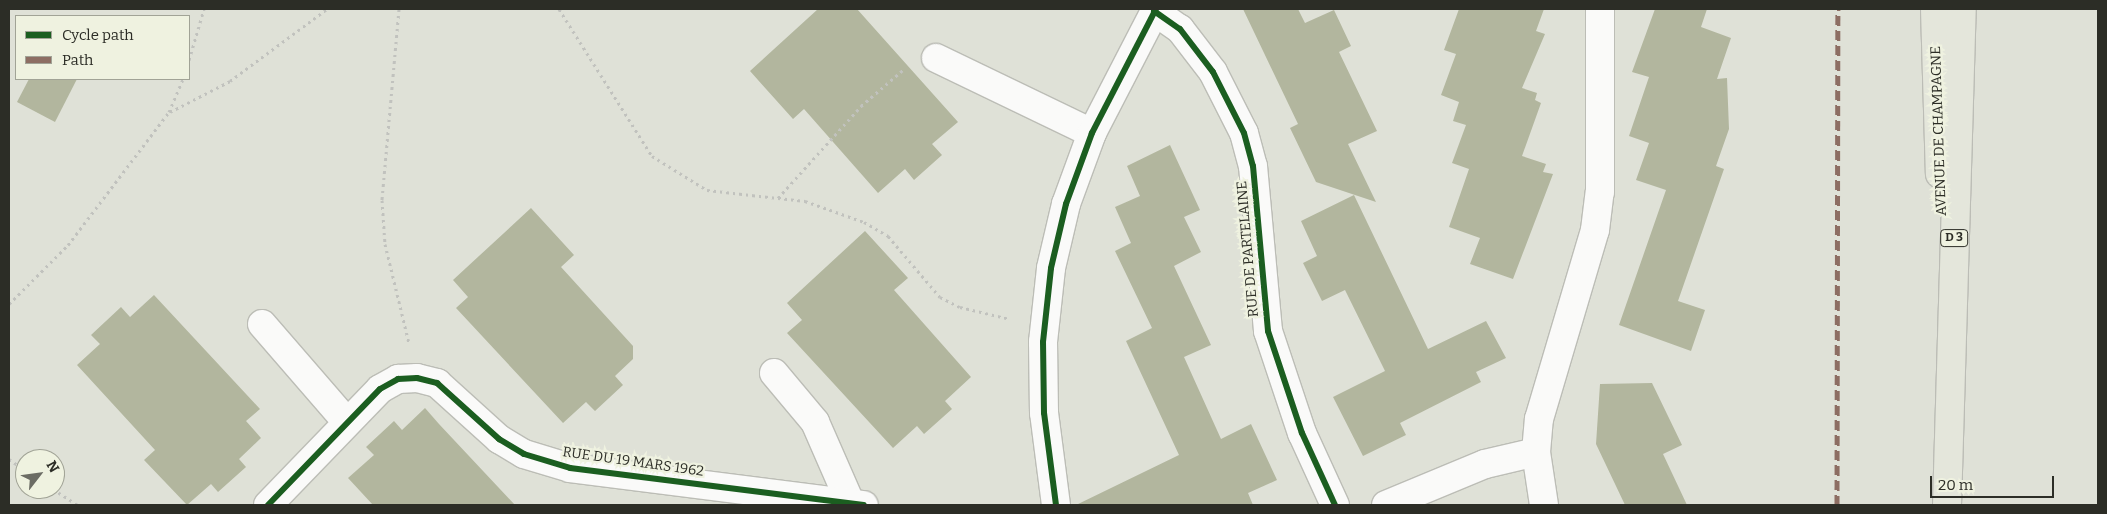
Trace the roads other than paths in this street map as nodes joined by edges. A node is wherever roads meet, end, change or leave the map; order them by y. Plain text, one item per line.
1 (1600, 9) edge
2 (1935, 9) edge
3 (1962, 9) edge
4 (1155, 10) edge
5 (936, 58) road end
6 (1092, 133) junction
7 (262, 324) dead end
8 (774, 373) dead end
9 (1948, 403) junction
10 (346, 421) junction
11 (1536, 452) junction
12 (797, 500) edge
13 (857, 504) edge
14 (268, 505) edge
15 (1056, 505) edge
16 (1335, 505) edge
17 (1386, 505) edge
18 (1544, 505) edge
19 (1947, 505) edge

1 - 11 street
2 - 9 main road, AVENUE DE CHAMPAGNE / D 3
3 - 9 main road, D 3
4 - 6 street
4 - 16 street, RUE DE PARTELAINE
5 - 6 street
6 - 15 street
7 - 10 street
8 - 13 street, RUE DU 19 MARS 1962
9 - 19 main road, D 3
10 - 12 street, RUE DU 19 MARS 1962
10 - 14 street, RUE DU 19 MARS 1962
11 - 17 street
11 - 18 street
12 - 13 street, RUE DU 19 MARS 1962

